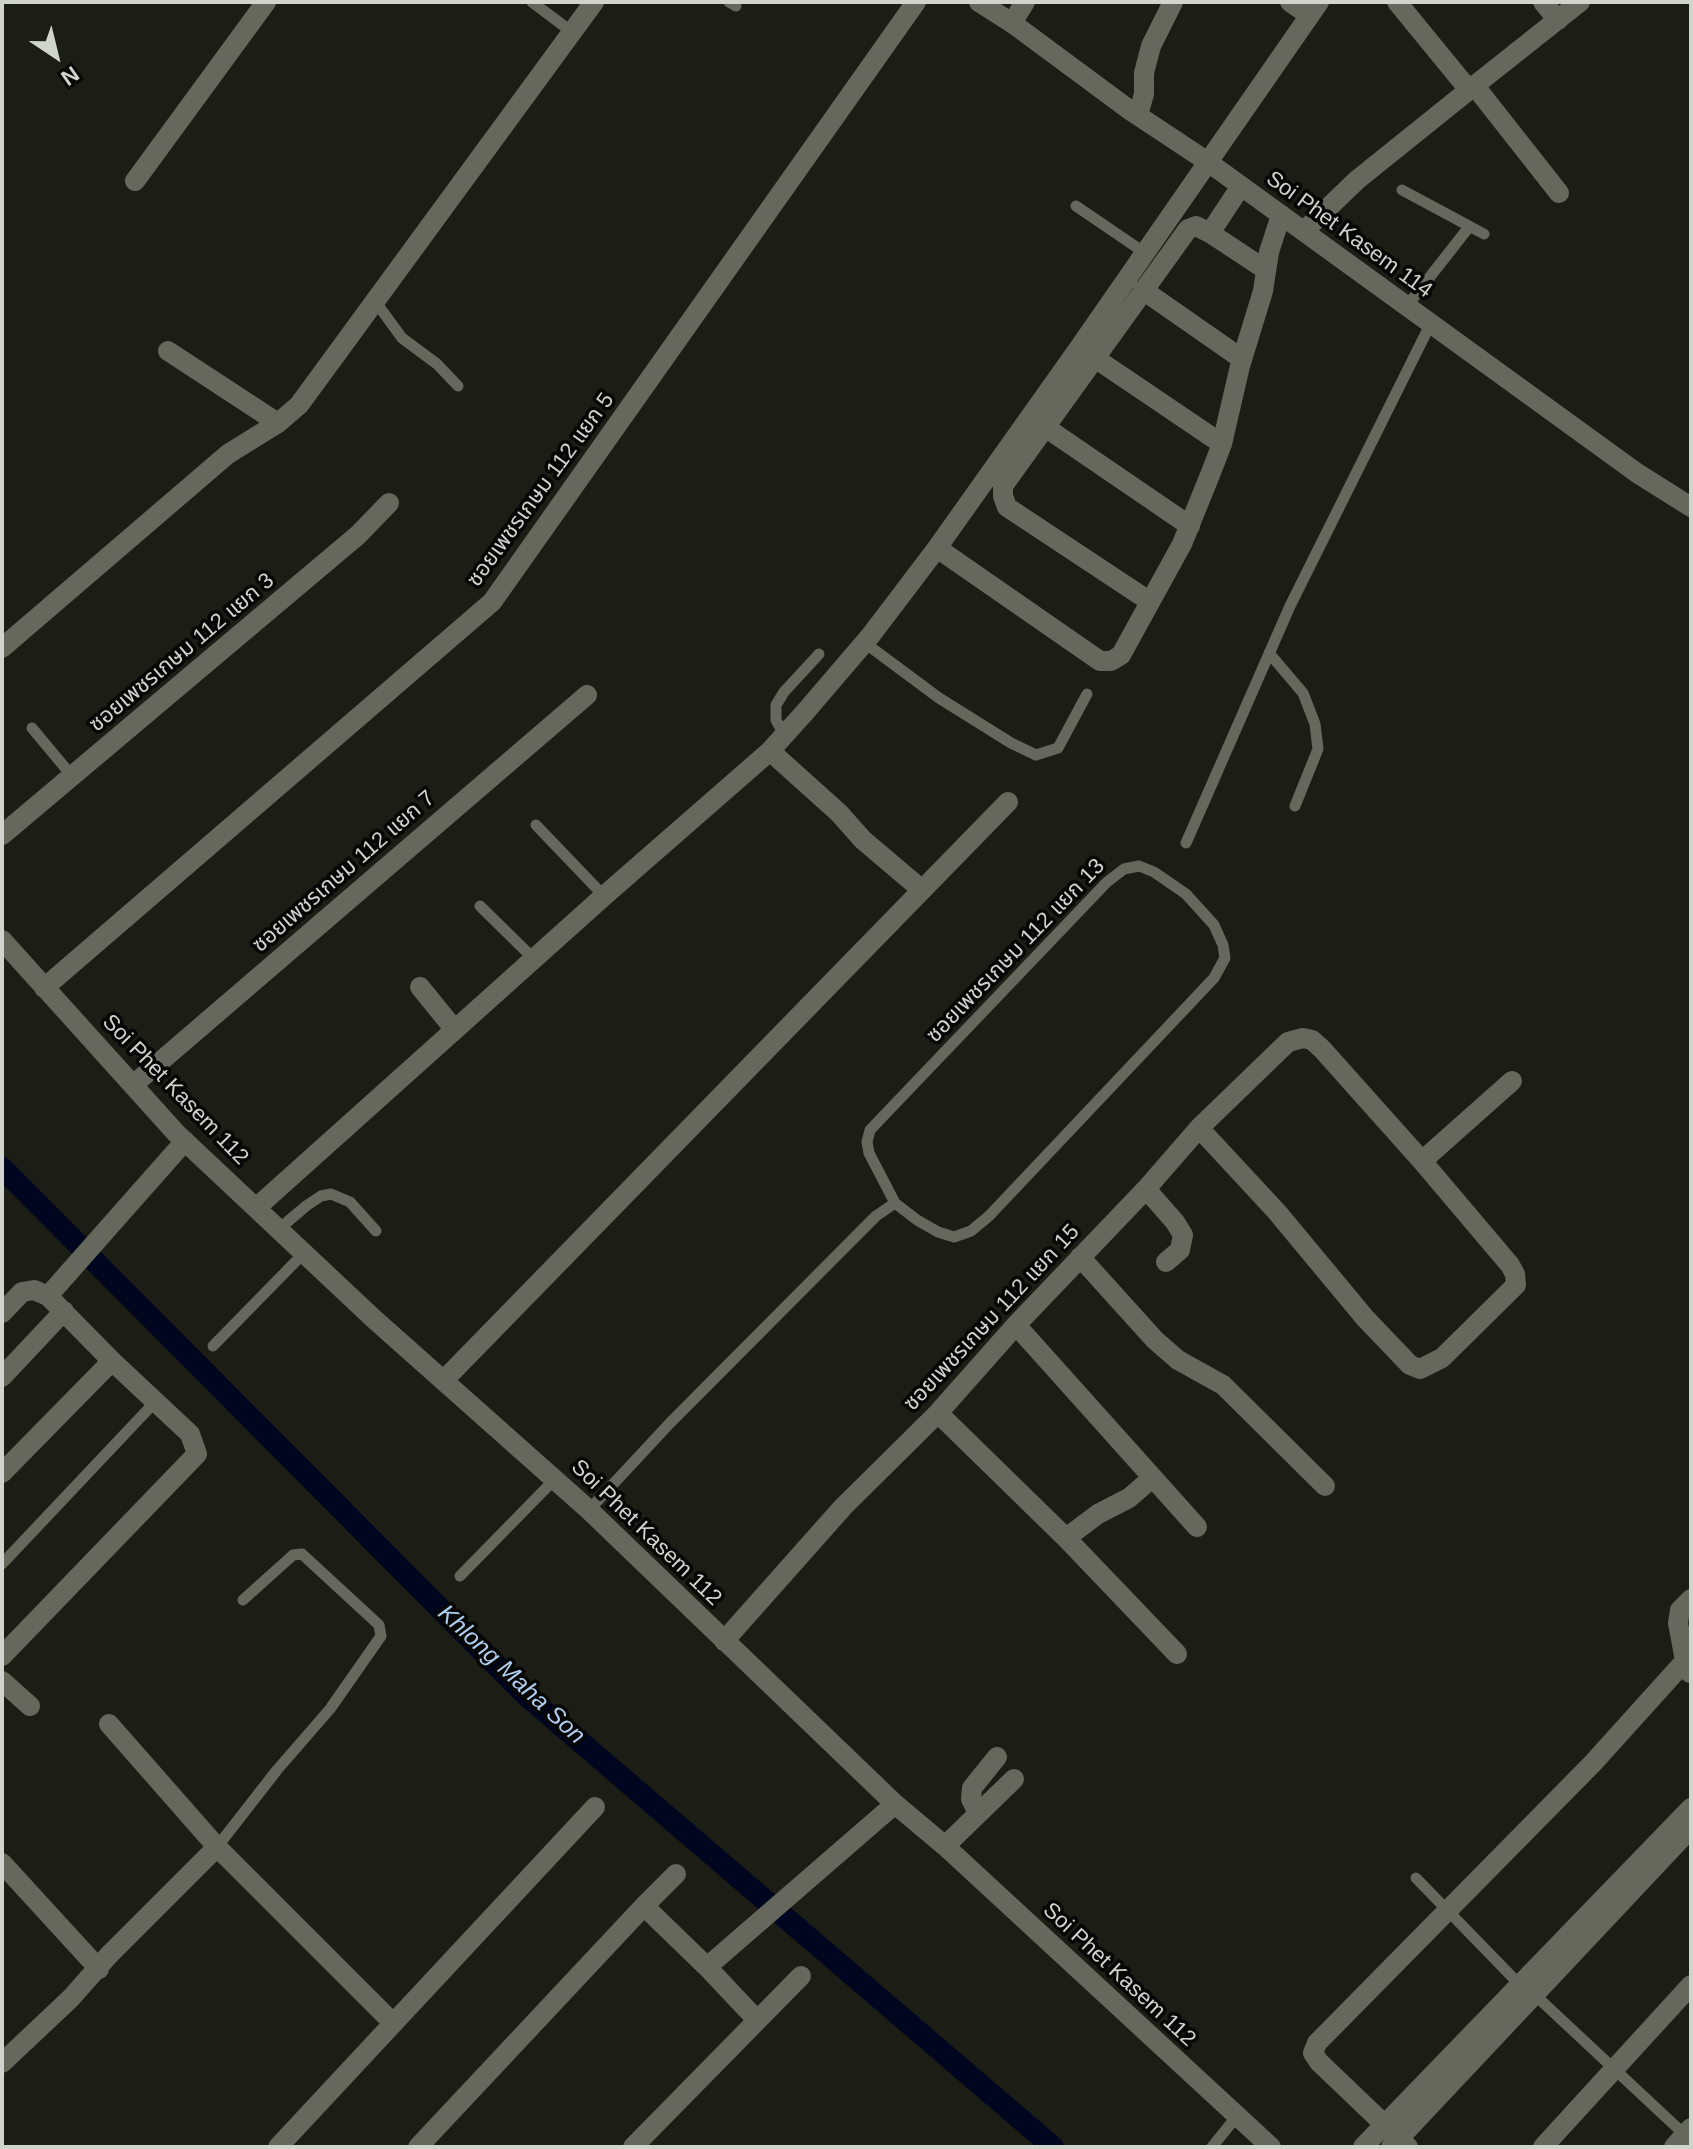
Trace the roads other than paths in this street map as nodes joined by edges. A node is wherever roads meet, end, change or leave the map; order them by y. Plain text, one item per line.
1 (266, 2) edge
2 (532, 2) edge
3 (594, 2) edge
4 (916, 2) edge
5 (979, 2) edge
6 (1025, 2) edge
7 (1173, 2) edge
8 (1290, 2) edge
9 (1397, 2) edge
10 (1543, 2) edge
11 (1580, 2) edge
12 (1314, 9) edge
13 (1558, 20) junction
14 (1012, 23) junction
15 (572, 32) junction
16 (1472, 88) junction
17 (1138, 115) junction
18 (1208, 162) junction
19 (135, 181) dead end
20 (1241, 186) junction
21 (1402, 190) dead end
22 (1559, 193) dead end
23 (1076, 206) dead end
24 (1281, 215) junction
25 (1469, 227) junction
26 (1304, 231) junction
27 (1210, 233) junction
28 (1484, 234) dead end
29 (1145, 253) junction
30 (1266, 270) junction
31 (1143, 290) junction
32 (375, 301) junction
33 (1407, 306) junction
34 (1431, 323) junction
35 (168, 351) dead end
36 (1087, 353) junction
37 (1242, 359) junction
38 (458, 386) dead end
39 (278, 423) junction
40 (1045, 427) junction
41 (1222, 444) junction
42 (389, 503) dead end
43 (1691, 507) edge
44 (1190, 526) junction
45 (937, 548) junction
46 (1149, 601) junction
47 (865, 643) junction
48 (2, 648) edge
49 (1269, 653) junction
50 (819, 654) dead end
51 (1087, 694) dead end
52 (587, 695) dead end
53 (32, 728) dead end
54 (785, 736) junction
55 (770, 751) junction
56 (72, 776) junction
57 (1008, 802) dead end
58 (1295, 806) dead end
59 (536, 825) dead end
60 (2, 835) edge
61 (1186, 843) dead end
62 (922, 890) junction
63 (604, 896) junction
64 (480, 906) dead end
65 (2, 940) edge
66 (534, 959) junction
67 (420, 987) dead end
68 (44, 988) junction
69 (455, 1030) junction
70 (1512, 1081) dead end
71 (133, 1085) junction
72 (1199, 1128) junction
73 (185, 1141) junction
74 (1422, 1161) junction
75 (1146, 1189) junction
76 (895, 1203) junction
77 (256, 1208) junction
78 (279, 1229) junction
79 (376, 1231) dead end
80 (304, 1253) junction
81 (1080, 1257) junction
82 (1166, 1262) dead end
83 (54, 1290) junction
84 (64, 1311) junction
85 (2, 1313) edge
86 (1016, 1325) junction
87 (213, 1346) dead end
88 (112, 1361) junction
89 (2, 1377) edge
90 (444, 1380) junction
91 (155, 1402) junction
92 (938, 1413) junction
93 (2, 1473) edge
94 (555, 1479) junction
95 (1151, 1479) junction
96 (1325, 1486) dead end
97 (589, 1510) junction
98 (1197, 1527) dead end
99 (1066, 1538) junction
100 (2, 1564) edge
101 (460, 1576) dead end
102 (1691, 1599) edge
103 (243, 1600) dead end
104 (724, 1641) junction
105 (1177, 1654) dead end
106 (2, 1656) edge
107 (1688, 1668) edge
108 (2, 1681) edge
109 (30, 1706) dead end
110 (109, 1724) dead end
111 (997, 1757) dead end
112 (1014, 1779) dead end
113 (895, 1804) junction
114 (595, 1807) dead end
115 (1691, 1808) edge
116 (978, 1813) junction
117 (1691, 1828) edge
118 (945, 1846) junction
119 (217, 1847) junction
120 (2, 1863) edge
121 (676, 1874) dead end
122 (1416, 1878) dead end
123 (644, 1906) junction
124 (1447, 1911) junction
125 (707, 1967) junction
126 (99, 1969) junction
127 (801, 1976) dead end
128 (1691, 1985) edge
129 (1528, 1990) junction
130 (756, 2019) junction
131 (393, 2023) junction
132 (2, 2063) edge
133 (1615, 2068) junction
134 (1237, 2116) junction
135 (1683, 2137) edge
136 (1396, 2139) edge
137 (278, 2147) edge
138 (418, 2147) edge
139 (633, 2147) edge
140 (1212, 2147) edge
141 (1271, 2147) edge
142 (1363, 2147) edge
143 (1543, 2147) edge

1 - 19 street
2 - 15 lane
3 - 15 street
4 - 68 street, ซอยเพชรเกษม 112 แยก 5
5 - 14 street, Soi Phet Kasem 114
6 - 14 street
7 - 17 street
8 - 12 street
9 - 16 street
10 - 13 street
11 - 13 street
12 - 18 street
13 - 16 street
14 - 17 street, Soi Phet Kasem 114
15 - 32 street
16 - 22 street
16 - 26 street
17 - 18 street, Soi Phet Kasem 114
18 - 20 street, Soi Phet Kasem 114
18 - 29 street
20 - 24 street, Soi Phet Kasem 114
20 - 27 street
21 - 25 lane
23 - 29 lane
24 - 26 street, Soi Phet Kasem 114
24 - 30 street
25 - 28 lane
25 - 33 lane
26 - 33 street, Soi Phet Kasem 114
27 - 30 street
27 - 31 street
29 - 36 street
30 - 37 street
31 - 36 street
31 - 37 street
32 - 38 lane
32 - 39 street
33 - 34 street, Soi Phet Kasem 114
34 - 43 street, Soi Phet Kasem 114
34 - 49 lane
35 - 39 street
36 - 40 street
36 - 41 street
36 - 45 street
37 - 41 street
39 - 48 street
40 - 44 street
40 - 46 street
41 - 44 street
42 - 56 street, ซอยเพชรเกษม 112 แยก 3
44 - 46 street
45 - 46 street
45 - 47 street
47 - 51 lane
47 - 54 street
49 - 58 lane
49 - 61 lane
50 - 54 lane
52 - 71 street, ซอยเพชรเกษม 112 แยก 7
53 - 56 lane
54 - 55 street
55 - 62 street
55 - 63 street
56 - 60 street, ซอยเพชรเกษม 112 แยก 3
57 - 62 street
59 - 63 lane
62 - 90 street
63 - 66 street
64 - 66 lane
65 - 68 street, Soi Phet Kasem 112
66 - 69 street
67 - 69 street
68 - 71 street, Soi Phet Kasem 112
69 - 77 street
70 - 74 street
71 - 73 street, Soi Phet Kasem 112
72 - 74 street, ซอยเพชรเกษม 112 แยก 15
72 - 74 street
72 - 75 street, ซอยเพชรเกษม 112 แยก 15
73 - 77 street, Soi Phet Kasem 112
73 - 83 street
75 - 81 street, ซอยเพชรเกษม 112 แยก 15
75 - 82 street
76 - 76 lane, ซอยเพชรเกษม 112 แยก 13
76 - 97 lane
77 - 78 street, Soi Phet Kasem 112
78 - 79 lane
78 - 80 street, Soi Phet Kasem 112
80 - 87 lane
80 - 90 street, Soi Phet Kasem 112
81 - 86 street, ซอยเพชรเกษม 112 แยก 15
81 - 96 street
83 - 84 street
83 - 85 street
84 - 88 street
84 - 89 street
86 - 92 street, ซอยเพชรเกษม 112 แยก 15
86 - 95 street
88 - 91 street
88 - 93 street
90 - 94 street, Soi Phet Kasem 112
91 - 100 lane
91 - 106 street
92 - 99 street
92 - 104 street, ซอยเพชรเกษม 112 แยก 15
94 - 97 street, Soi Phet Kasem 112
94 - 101 lane
95 - 98 street
95 - 99 street
97 - 104 street, Soi Phet Kasem 112
99 - 105 street
102 - 107 street
103 - 119 lane
104 - 113 street, Soi Phet Kasem 112
107 - 124 street
108 - 109 street
110 - 119 street
111 - 116 street
112 - 116 street
113 - 118 street, Soi Phet Kasem 112
113 - 125 street
114 - 131 street
115 - 129 street
116 - 118 street
117 - 129 street
118 - 134 street, Soi Phet Kasem 112
119 - 126 street
119 - 131 street
120 - 126 street
121 - 123 street
122 - 124 lane
123 - 125 street
123 - 138 street
124 - 129 lane
124 - 136 street
125 - 130 street
126 - 132 street
127 - 130 street
128 - 133 street
129 - 133 lane
129 - 136 street
130 - 139 street
131 - 137 street
133 - 135 lane
133 - 143 street
134 - 140 lane
134 - 141 street, Soi Phet Kasem 112
136 - 142 street

